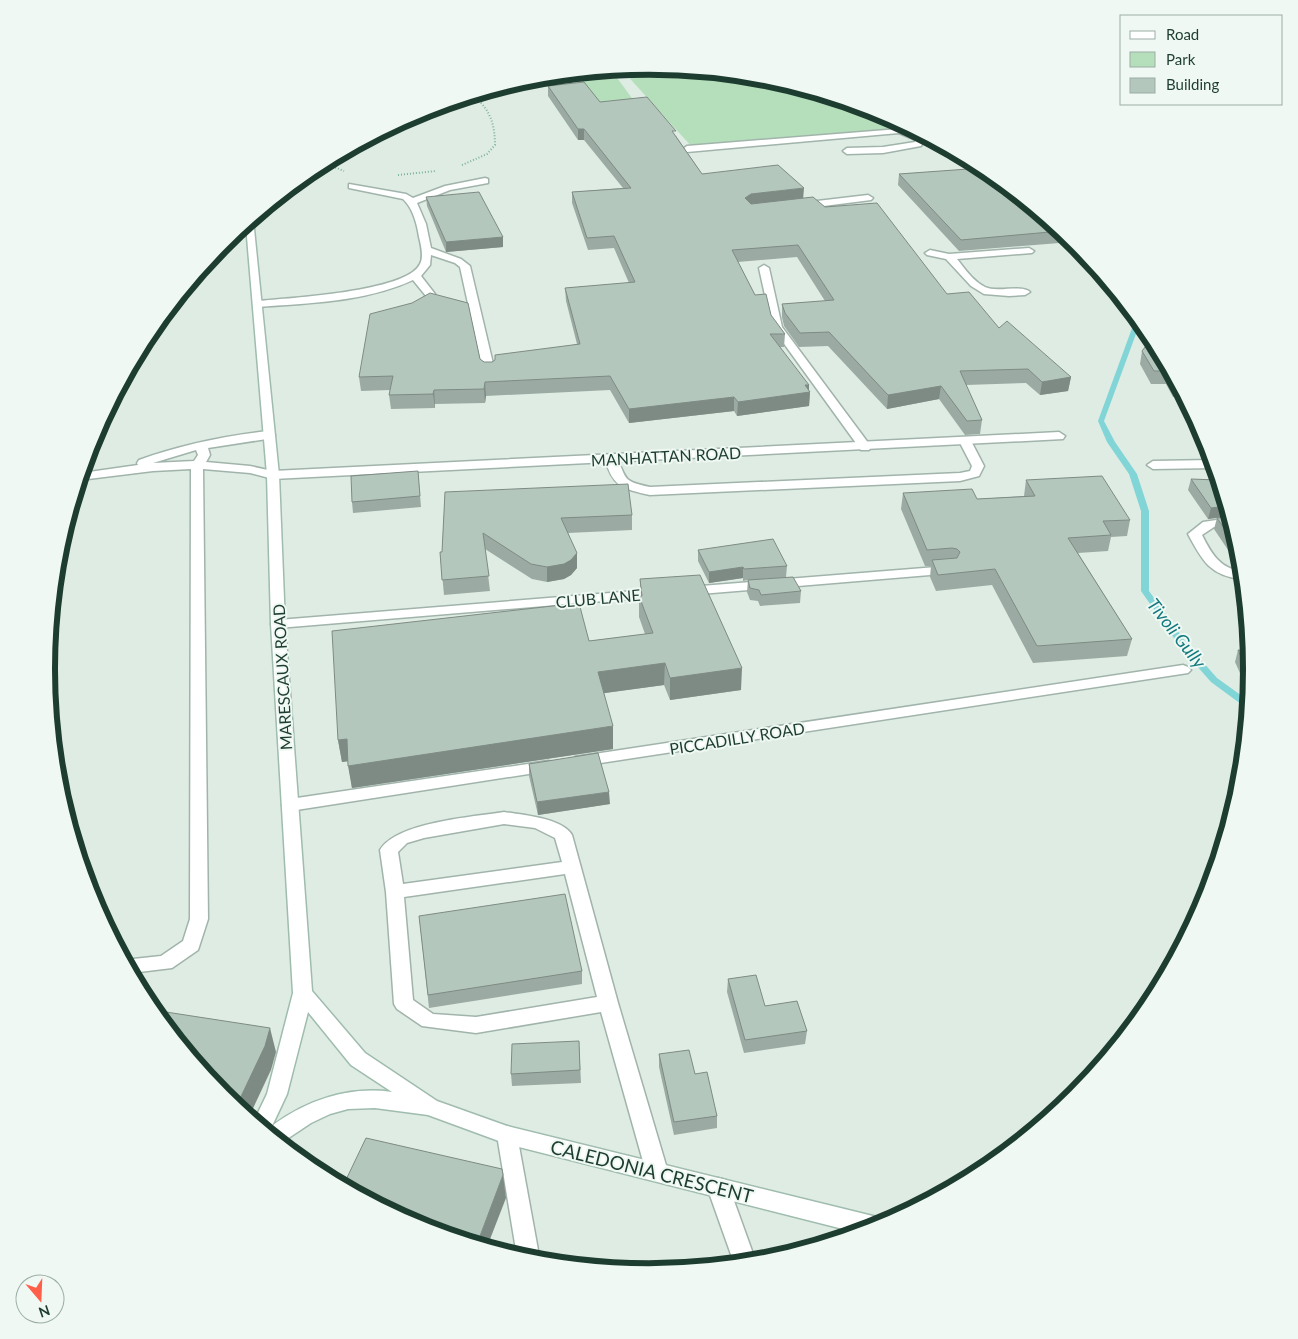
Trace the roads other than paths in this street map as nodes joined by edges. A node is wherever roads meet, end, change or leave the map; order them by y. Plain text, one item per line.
1 (899, 131) edge
2 (920, 141) edge
3 (687, 149) edge
4 (847, 151) dead end
5 (485, 181) dead end
6 (352, 186) dead end
7 (868, 198) dead end
8 (412, 202) junction
9 (790, 207) edge
10 (251, 229) edge
11 (427, 250) junction
12 (1029, 251) edge
13 (930, 253) dead end
14 (950, 257) junction
15 (764, 268) edge
16 (416, 276) junction
17 (1025, 292) dead end
18 (430, 294) edge
19 (258, 304) junction
20 (489, 372) edge
21 (269, 435) junction
22 (1059, 436) dead end
23 (965, 441) junction
24 (198, 446) junction
25 (865, 447) junction
26 (611, 458) junction
27 (1206, 464) edge
28 (1153, 465) dead end
29 (197, 466) junction
30 (125, 470) junction
31 (273, 475) junction
32 (88, 476) edge
33 (1224, 522) edge
34 (949, 570) edge
35 (1235, 573) edge
36 (278, 624) junction
37 (1184, 670) dead end
38 (290, 805) junction
39 (572, 868) junction
40 (395, 892) junction
41 (135, 965) edge
42 (304, 993) junction
43 (608, 1003) junction
44 (430, 1107) junction
45 (264, 1122) edge
46 (278, 1133) edge
47 (507, 1135) junction
48 (657, 1172) junction
49 (718, 1186) junction
50 (862, 1223) edge
51 (527, 1251) edge
52 (742, 1256) edge

1 - 3 street
2 - 4 street
5 - 8 street
6 - 8 street
7 - 9 street
8 - 11 street
10 - 19 street, MARESCAUX ROAD
11 - 16 street
11 - 20 street
12 - 14 street
13 - 14 street
14 - 17 street
15 - 25 street
16 - 18 street
16 - 19 street
19 - 21 street, MARESCAUX ROAD
21 - 24 street
21 - 31 street, MARESCAUX ROAD
22 - 23 street, MANHATTAN ROAD
23 - 25 street, MANHATTAN ROAD
23 - 26 street
24 - 29 street
24 - 30 street
25 - 26 street, MANHATTAN ROAD
26 - 31 street, MANHATTAN ROAD
27 - 28 street
29 - 30 street, MANHATTAN ROAD
29 - 31 street, MANHATTAN ROAD
29 - 41 street
30 - 32 street
31 - 36 street, MARESCAUX ROAD
33 - 35 street
34 - 36 street, CLUB LANE
36 - 38 street, MARESCAUX ROAD
37 - 38 street, PICCADILLY ROAD
38 - 42 street, MARESCAUX ROAD
39 - 40 street
39 - 40 street
39 - 43 street
40 - 43 street
42 - 44 street, CALEDONIA CRESCENT
42 - 45 street, MARESCAUX ROAD
43 - 48 street
44 - 46 street, CALEDONIA CRESCENT
44 - 47 street, CALEDONIA CRESCENT
47 - 48 street, CALEDONIA CRESCENT
47 - 51 street
48 - 49 street, CALEDONIA CRESCENT
49 - 50 street, CALEDONIA CRESCENT
49 - 52 street

